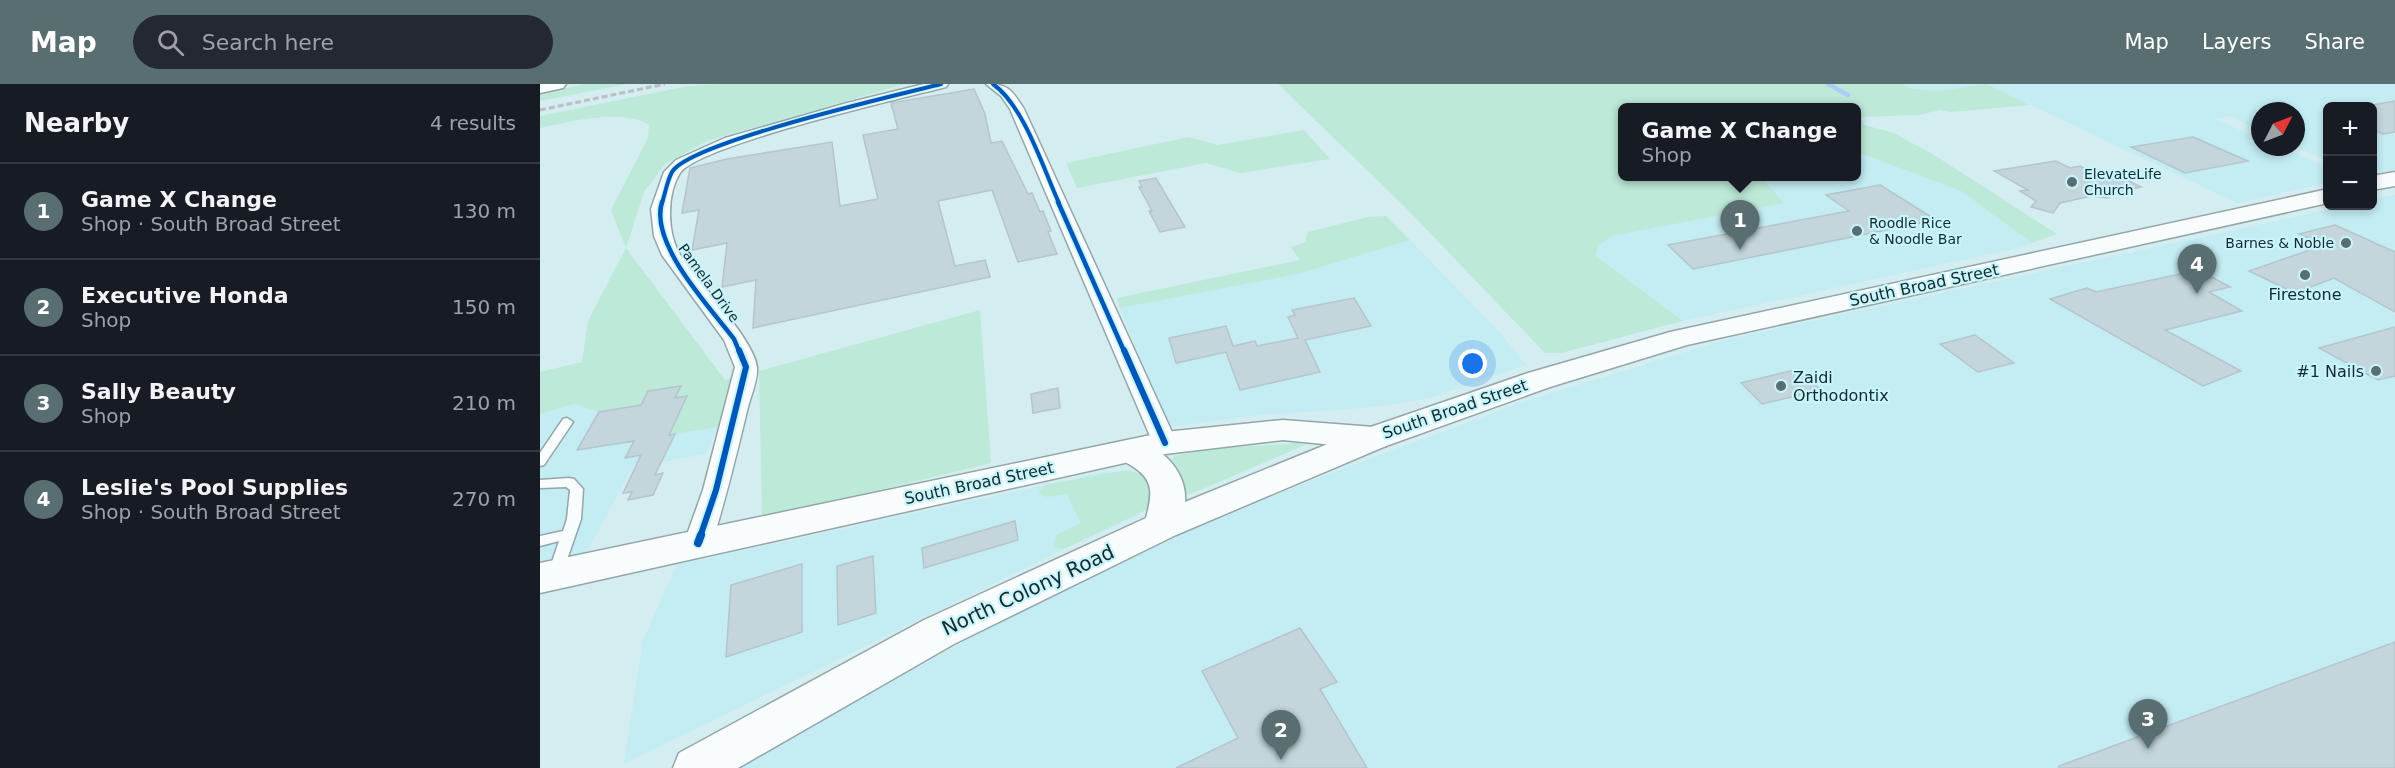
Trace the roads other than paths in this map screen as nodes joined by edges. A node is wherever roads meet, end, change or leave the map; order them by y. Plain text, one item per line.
1 (556, 84) edge
2 (941, 84) edge
3 (993, 84) edge
4 (540, 87) edge
5 (2395, 179) edge
6 (2377, 182) edge
7 (2323, 197) edge
8 (567, 422) dead end
9 (1374, 438) junction
10 (1165, 443) junction
11 (1130, 451) junction
12 (540, 462) edge
13 (540, 483) edge
14 (1163, 526) junction
15 (569, 534) junction
16 (540, 541) edge
17 (698, 543) junction
18 (547, 576) edge
19 (696, 768) edge

1 - 4 main road
2 - 17 street, Pamela Drive
3 - 10 street
5 - 6 main road
7 - 9 main road, South Broad Street
8 - 12 lane
9 - 10 main road, South Broad Street
9 - 14 main road, North Colony Road
10 - 11 main road, South Broad Street
11 - 14 main road
11 - 17 main road, South Broad Street
13 - 15 lane
14 - 19 main road, North Colony Road
15 - 16 lane
15 - 18 lane
17 - 18 main road, South Broad Street

